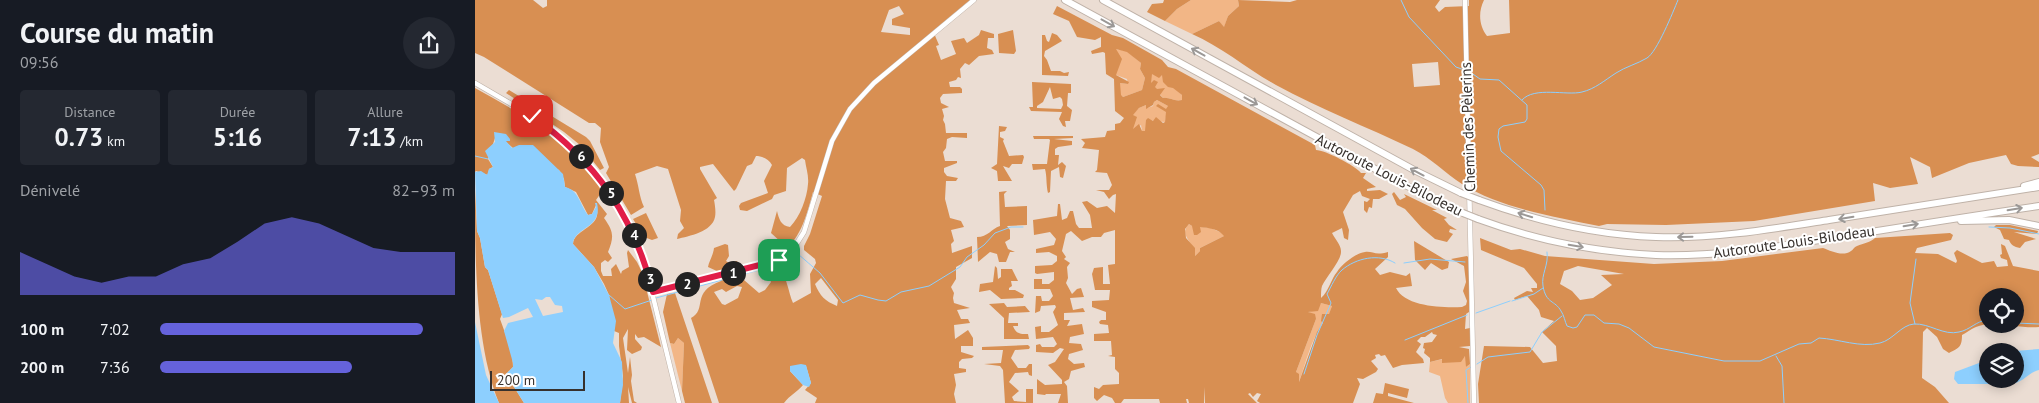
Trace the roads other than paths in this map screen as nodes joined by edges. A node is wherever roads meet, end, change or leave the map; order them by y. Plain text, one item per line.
1 (974, 0) edge
2 (1065, 0) edge
3 (1103, 0) edge
4 (1465, 0) edge
5 (475, 83) edge
6 (2039, 182) edge
7 (2039, 187) edge
8 (1984, 196) junction
9 (2039, 206) edge
10 (1932, 222) junction
11 (2039, 226) edge
12 (653, 292) junction
13 (679, 403) edge
14 (1474, 403) edge

1 - 12 street
2 -> 10 highway, Autoroute Louis-Bilodeau, bridge
8 -> 3 highway, Autoroute Louis-Bilodeau, bridge
4 - 14 street, Chemin des Pèlerins
5 - 12 street
6 - 8 highway
7 - 8 highway, Autoroute Louis-Bilodeau
10 -> 9 highway, Autoroute Louis-Bilodeau
10 - 11 highway
12 - 13 street

